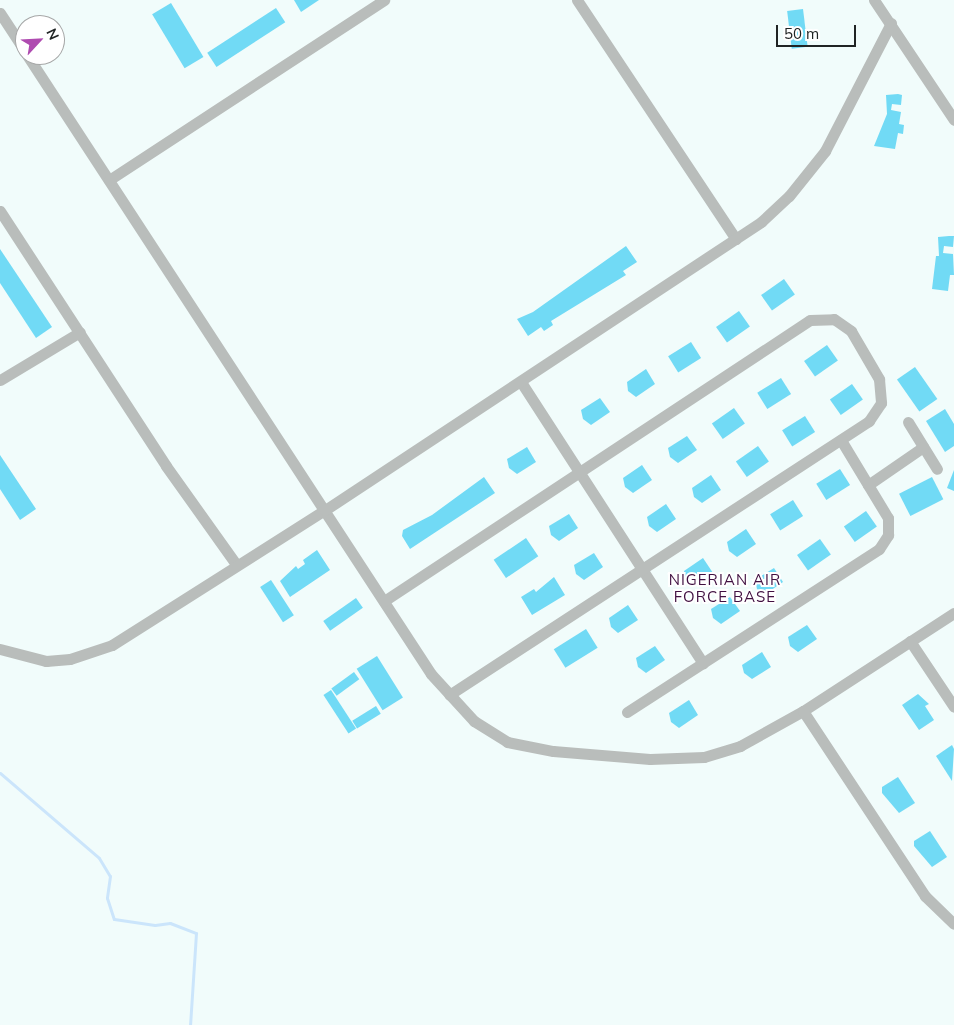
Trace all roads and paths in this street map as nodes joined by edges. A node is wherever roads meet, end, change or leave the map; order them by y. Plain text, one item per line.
1 (384, 0) edge
2 (577, 0) edge
3 (874, 0) edge
4 (0, 13) edge
5 (891, 23) junction
6 (15, 36) edge
7 (34, 65) edge
8 (953, 118) edge
9 (109, 180) junction
10 (0, 211) edge
11 (736, 239) junction
12 (80, 332) junction
13 (0, 380) edge
14 (521, 382) junction
15 (908, 422) dead end
16 (840, 440) junction
17 (923, 447) junction
18 (937, 469) dead end
19 (580, 471) junction
20 (868, 485) junction
21 (325, 510) junction
22 (236, 564) junction
23 (643, 568) junction
24 (384, 601) junction
25 (954, 613) edge
26 (910, 642) junction
27 (0, 649) edge
28 (704, 662) junction
29 (449, 695) junction
30 (954, 708) edge
31 (803, 711) junction
32 (626, 712) dead end
33 (954, 924) edge

1 - 9 street
2 - 11 street
3 - 5 street
4 - 6 street
5 - 8 street
5 - 11 street
7 - 9 street
9 - 21 street
10 - 12 street
11 - 14 street
12 - 13 street
12 - 22 street
14 - 19 street
14 - 21 street
15 - 17 street
16 - 19 street
16 - 20 street
16 - 23 street
17 - 18 street
17 - 20 street
19 - 23 street
19 - 24 street
20 - 28 street
21 - 22 street
21 - 24 street
22 - 27 street
23 - 28 street
23 - 29 street
24 - 29 street
25 - 26 street
26 - 30 street
26 - 31 street
28 - 32 street
29 - 31 street
31 - 33 street

